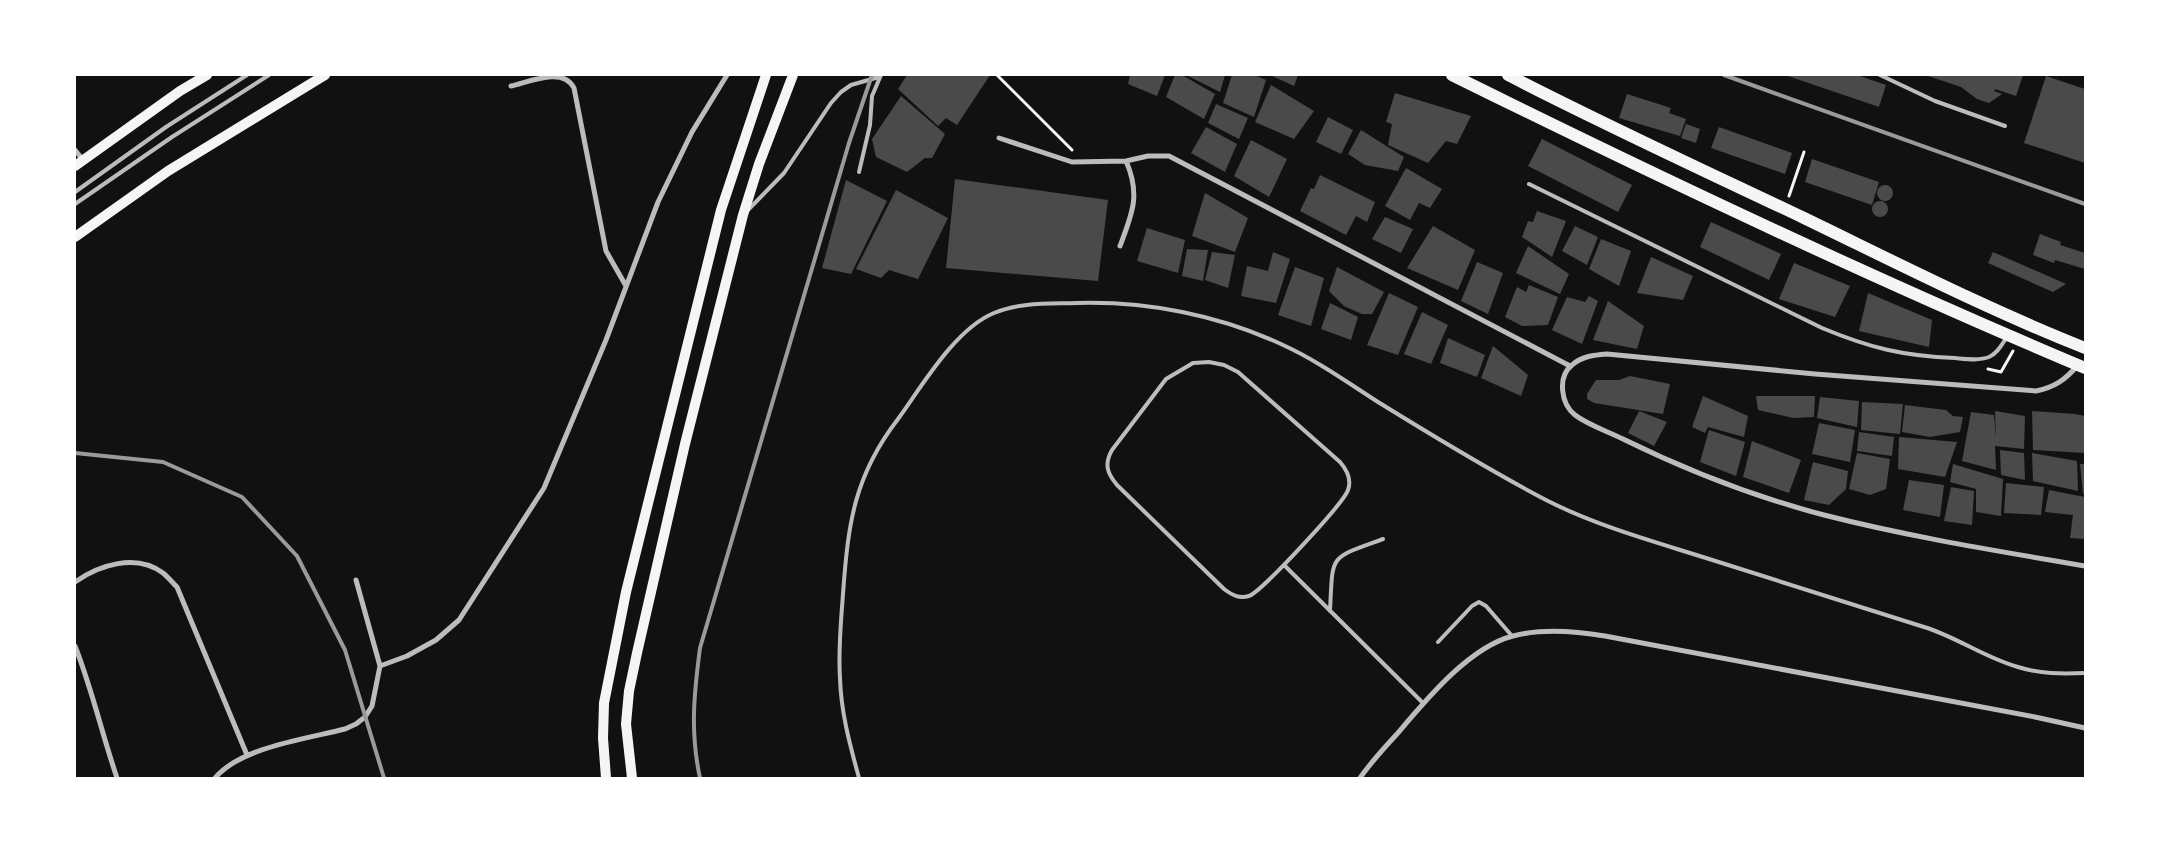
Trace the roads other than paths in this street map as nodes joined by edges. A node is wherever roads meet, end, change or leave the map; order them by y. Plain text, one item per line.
1 (207, 75) edge
2 (248, 75) edge
3 (269, 75) edge
4 (325, 75) edge
5 (728, 75) edge
6 (766, 75) edge
7 (793, 75) edge
8 (1452, 75) edge
9 (1508, 75) edge
10 (1880, 75) edge
11 (880, 76) edge
12 (511, 86) dead end
13 (2004, 126) dead end
14 (999, 138) dead end
15 (75, 150) edge
16 (1126, 161) junction
17 (79, 163) edge
18 (859, 172) dead end
19 (1529, 184) dead end
20 (75, 192) edge
21 (75, 204) edge
22 (742, 215) junction
23 (75, 237) edge
24 (1120, 246) dead end
25 (626, 286) junction
26 (2008, 335) junction
27 (2085, 348) edge
28 (2085, 352) edge
29 (1570, 366) junction
30 (2082, 366) edge
31 (1383, 540) dead end
32 (1284, 565) junction
33 (2085, 566) edge
34 (356, 580) dead end
35 (75, 582) edge
36 (1330, 611) junction
37 (1512, 636) junction
38 (1438, 642) dead end
39 (75, 646) edge
40 (380, 666) junction
41 (2085, 673) edge
42 (1423, 703) junction
43 (2085, 728) edge
44 (247, 755) junction
45 (117, 778) edge
46 (215, 778) edge
47 (606, 778) edge
48 (632, 778) edge
49 (860, 778) edge
50 (1360, 778) edge

1 - 17 main road
2 - 20 lane
3 - 21 lane
4 - 23 main road
5 - 25 street
6 - 47 main road
7 - 22 main road
8 - 26 main road
9 - 27 main road
10 - 13 lane
11 - 18 lane
11 - 22 lane
12 - 25 street
14 - 16 street
15 - 17 street
16 - 24 street
16 - 29 street
19 - 26 lane
22 - 48 main road
25 - 40 street
26 - 30 main road
28 - 30 main road
29 - 30 street
29 - 33 street
31 - 36 lane
32 - 32 lane
32 - 36 lane
34 - 40 street
35 - 44 street
36 - 42 lane
37 - 38 lane
37 - 42 street
37 - 43 street
39 - 45 street
40 - 44 street
41 - 49 lane
42 - 50 street
44 - 46 street

